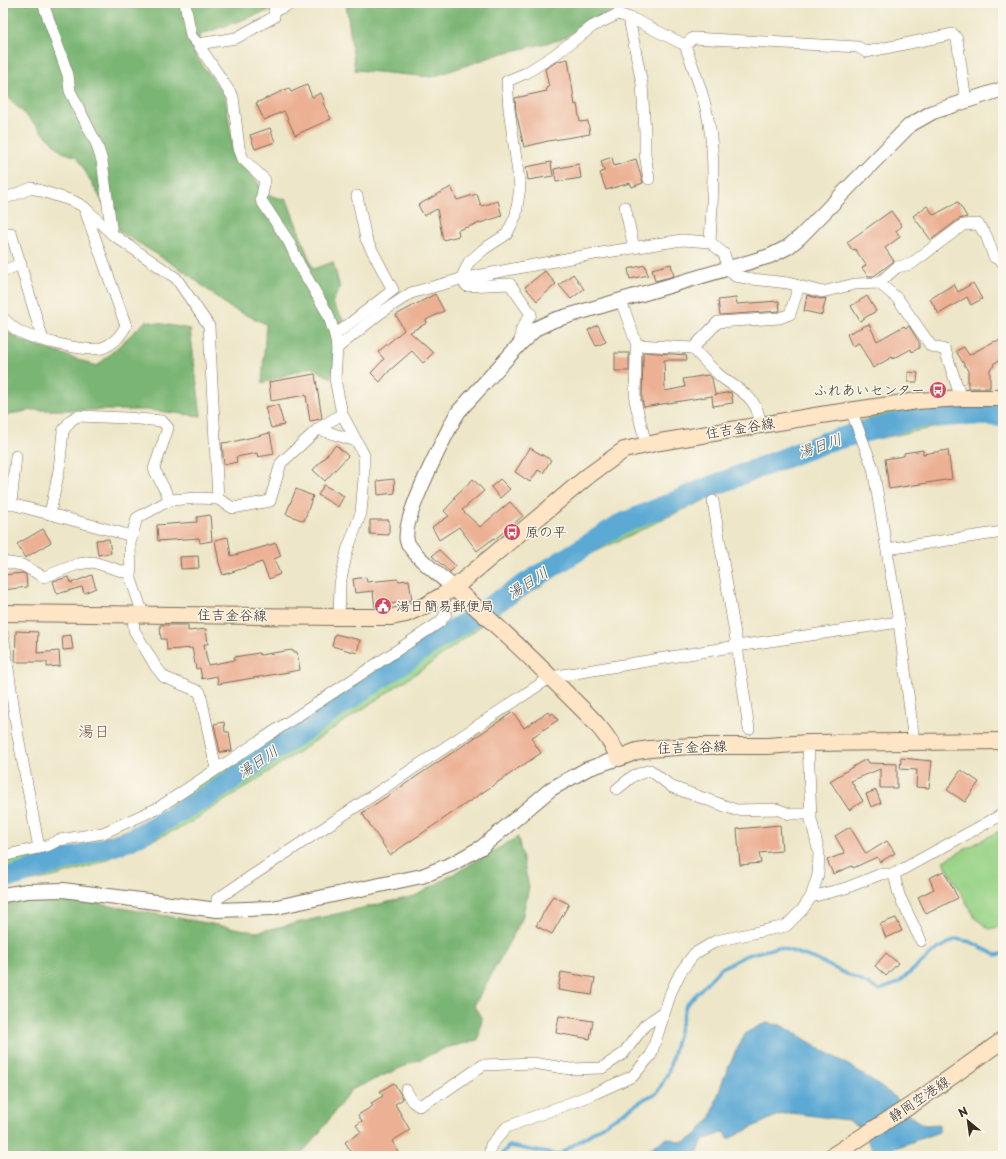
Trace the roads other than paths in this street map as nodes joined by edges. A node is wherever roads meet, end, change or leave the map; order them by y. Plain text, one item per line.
1 (43, 3) edge
2 (185, 3) edge
3 (293, 3) edge
4 (629, 18) junction
5 (198, 44) junction
6 (684, 45) junction
7 (1003, 89) edge
8 (966, 101) junction
9 (649, 179) dead end
10 (357, 196) dead end
11 (3, 199) edge
12 (84, 207) junction
13 (625, 207) dead end
14 (11, 234) dead end
15 (112, 234) junction
16 (710, 242) junction
17 (634, 248) junction
18 (1003, 262) edge
19 (21, 264) junction
20 (729, 269) junction
21 (3, 271) edge
22 (461, 278) junction
23 (879, 283) junction
24 (799, 286) junction
25 (621, 301) junction
26 (3, 318) edge
27 (335, 335) junction
28 (43, 340) junction
29 (520, 344) junction
30 (637, 345) junction
31 (337, 348) junction
32 (693, 348) junction
33 (961, 398) junction
34 (1003, 398) edge
35 (342, 414) junction
36 (853, 416) junction
37 (761, 425) junction
38 (318, 429) junction
39 (356, 441) junction
40 (646, 444) junction
41 (16, 456) dead end
42 (218, 499) junction
43 (170, 500) junction
44 (713, 501) dead end
45 (50, 514) junction
46 (1003, 532) edge
47 (132, 536) junction
48 (887, 549) junction
49 (3, 562) edge
50 (131, 574) junction
51 (448, 592) junction
52 (3, 613) edge
53 (138, 614) junction
54 (339, 617) junction
55 (899, 622) junction
56 (3, 634) edge
57 (738, 646) junction
58 (551, 677) junction
59 (749, 729) dead end
60 (1003, 741) edge
61 (914, 742) junction
62 (808, 743) junction
63 (619, 758) junction
64 (216, 769) junction
65 (617, 789) dead end
66 (811, 814) junction
67 (1003, 814) edge
68 (38, 848) junction
69 (3, 856) edge
70 (894, 874) junction
71 (3, 895) edge
72 (811, 896) junction
73 (217, 910) junction
74 (921, 940) dead end
75 (664, 1012) junction
76 (1003, 1040) edge
77 (406, 1090) dead end
78 (489, 1156) edge
79 (832, 1156) edge

1 - 15 street
2 - 5 street
3 - 5 street
4 - 6 street
4 - 9 street
4 - 22 street
5 - 27 street
6 - 8 street
6 - 16 street
7 - 8 street
8 - 20 street
10 - 27 street
11 - 12 street
12 - 15 street
12 - 28 street
13 - 17 street
14 - 19 street
15 - 42 street
16 - 17 street
16 - 20 street
17 - 22 street
18 - 23 street
19 - 21 street
19 - 28 street
20 - 24 street
20 - 25 street
22 - 29 street
22 - 31 street
23 - 24 street
23 - 33 street
24 - 32 street
25 - 29 street
25 - 30 street
26 - 28 street
27 - 31 street
29 - 51 street
30 - 32 street
30 - 40 street
31 - 35 street
32 - 37 street
33 - 34 main road, 住吉金谷線
33 - 36 main road, 住吉金谷線
35 - 38 street
35 - 39 street
36 - 37 main road, 住吉金谷線
36 - 48 street
37 - 40 main road, 住吉金谷線
38 - 39 street
38 - 42 street
39 - 54 street
40 - 51 main road, 住吉金谷線
41 - 45 street
42 - 43 street
43 - 45 street
43 - 47 street
44 - 57 street
45 - 47 street
46 - 48 street
47 - 50 street
48 - 55 street
49 - 50 street
50 - 53 street
51 - 54 main road, 住吉金谷線
51 - 58 main road
51 - 64 street
52 - 53 main road, 住吉金谷線
53 - 54 main road, 住吉金谷線
53 - 64 street
55 - 57 street
55 - 61 street
56 - 68 street
57 - 58 street
57 - 59 street
58 - 63 main road
58 - 73 street
60 - 61 main road, 住吉金谷線
61 - 62 main road, 住吉金谷線
62 - 63 main road, 住吉金谷線
62 - 66 street
63 - 73 street
64 - 68 street
65 - 66 street
66 - 72 street
67 - 70 street
68 - 69 street
70 - 72 street
70 - 74 street
71 - 73 street
72 - 75 street
75 - 77 street
75 - 78 street
76 - 79 main road, 静岡空港線

